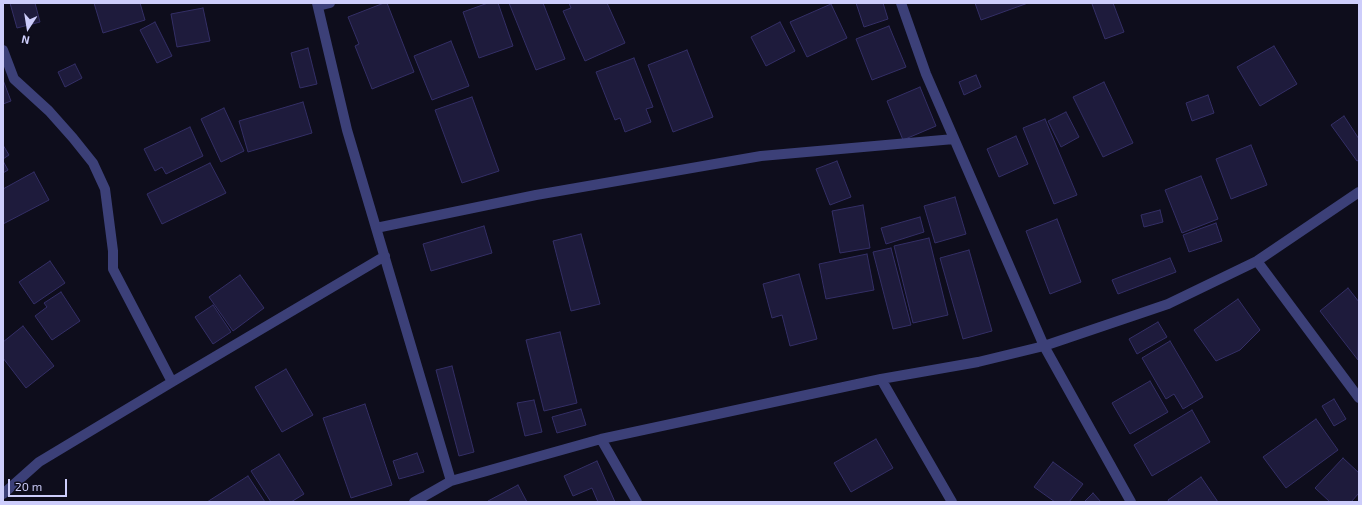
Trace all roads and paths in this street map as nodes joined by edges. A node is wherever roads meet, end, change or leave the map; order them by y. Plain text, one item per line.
1 (330, 3) edge
2 (901, 3) edge
3 (317, 5) edge
4 (3, 50) edge
5 (954, 139) junction
6 (1359, 192) edge
7 (376, 228) junction
8 (385, 256) junction
9 (1257, 261) junction
10 (1044, 346) junction
11 (881, 378) junction
12 (172, 382) junction
13 (1359, 398) edge
14 (600, 439) junction
15 (451, 481) junction
16 (3, 494) edge
17 (414, 502) edge
18 (637, 502) edge
19 (952, 502) edge
20 (1131, 502) edge

1 - 3 street
2 - 5 street
3 - 7 street
4 - 12 street
5 - 7 street
5 - 10 street
6 - 9 street
7 - 8 street
8 - 12 street
8 - 15 street
9 - 10 street
9 - 13 street
10 - 11 street
10 - 20 street
11 - 14 street
11 - 19 street
12 - 16 street
14 - 15 street
14 - 18 street
15 - 17 street

